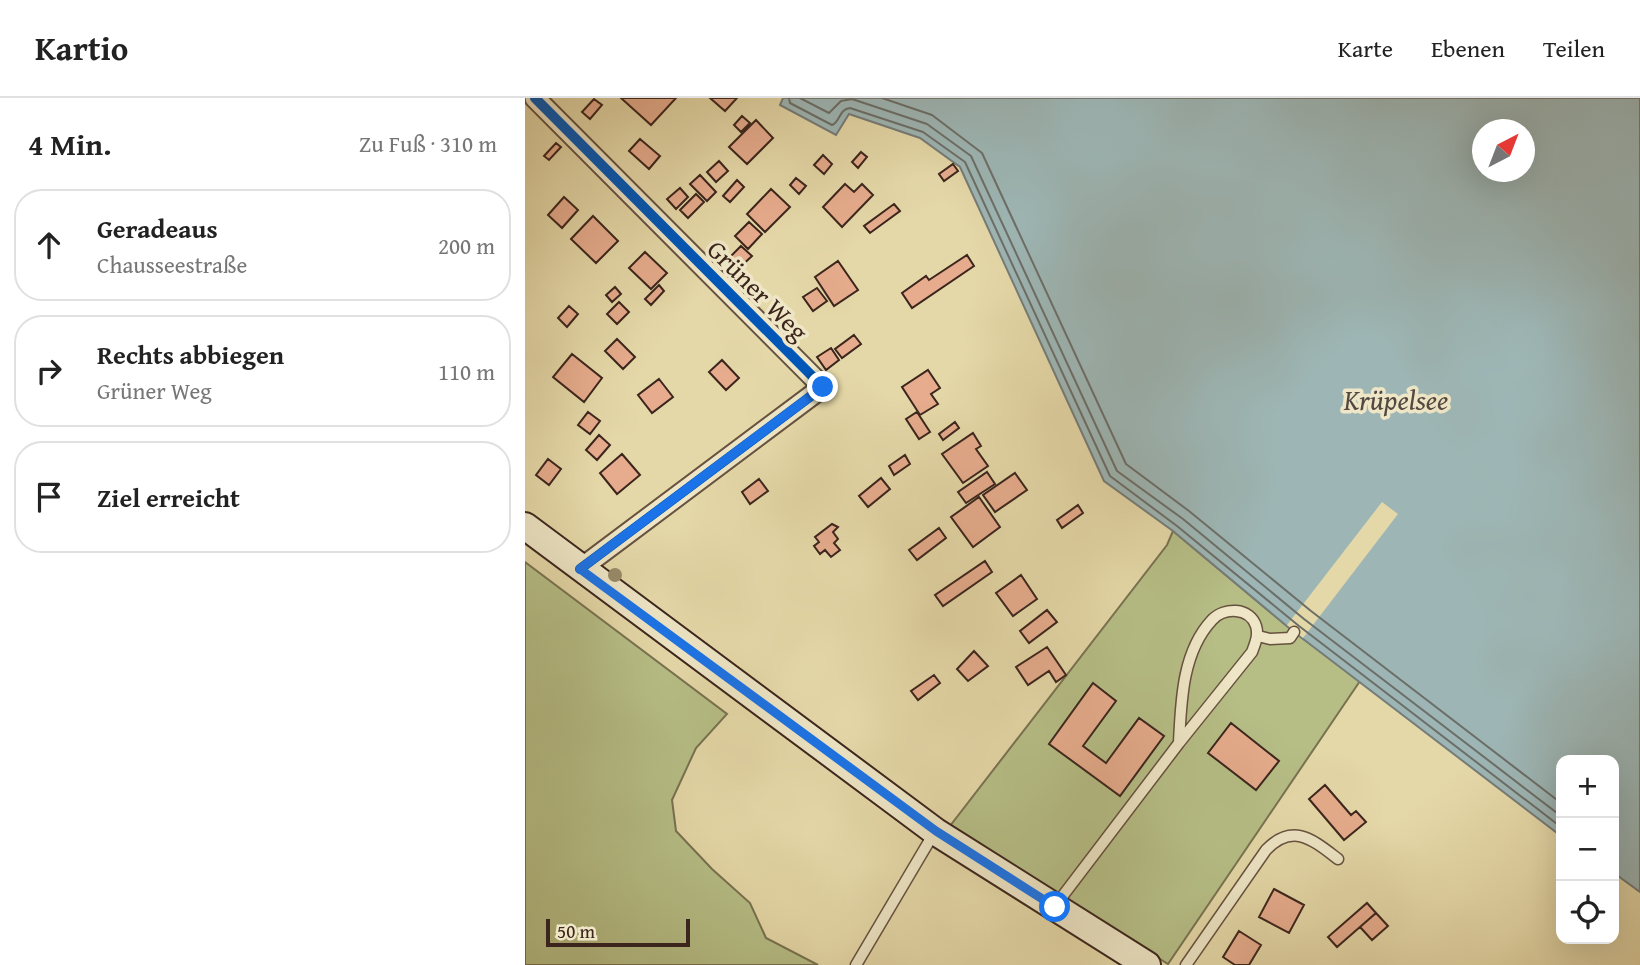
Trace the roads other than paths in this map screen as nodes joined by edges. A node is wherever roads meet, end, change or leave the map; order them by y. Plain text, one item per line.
1 (535, 98) edge
2 (525, 526) edge
3 (580, 569) junction
4 (1294, 632) dead end
5 (1258, 635) junction
6 (1179, 743) junction
7 (936, 831) junction
8 (1339, 859) dead end
9 (1055, 907) junction
10 (856, 965) edge
11 (1147, 965) edge
12 (1186, 965) edge

1 - 3 street, Grüner Weg
2 - 3 main road
3 - 7 main road
4 - 5 lane
5 - 6 lane
5 - 6 lane
6 - 9 lane
7 - 9 main road
7 - 10 lane
8 - 12 lane
9 - 11 main road

